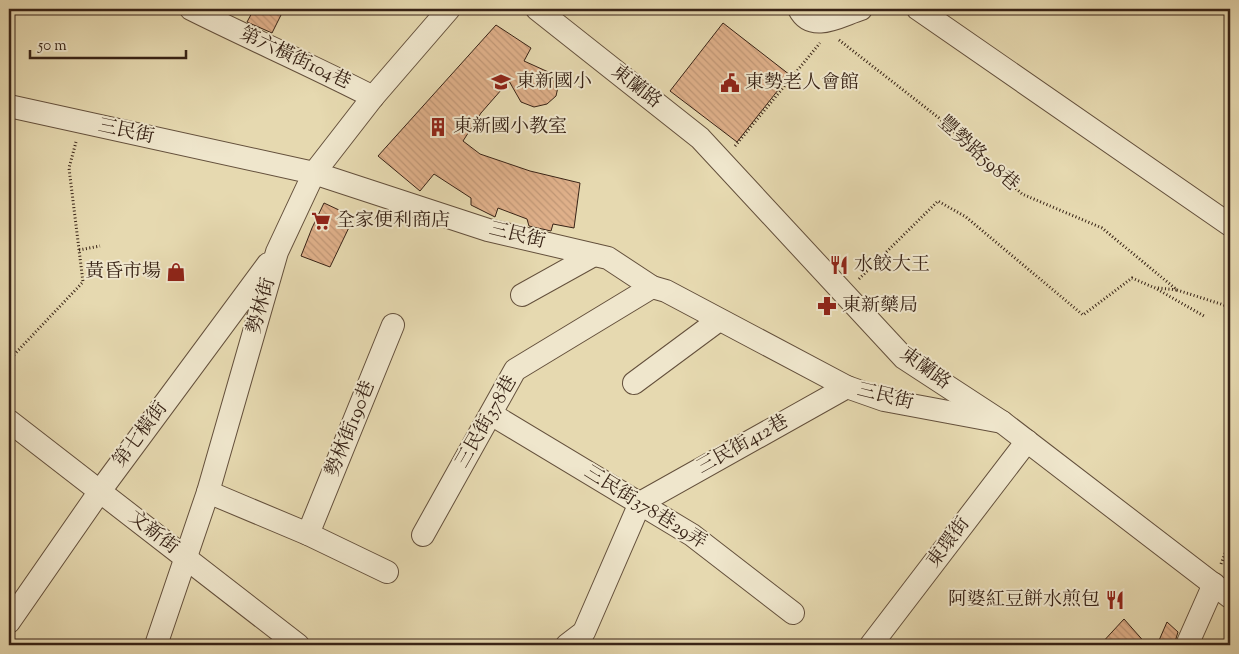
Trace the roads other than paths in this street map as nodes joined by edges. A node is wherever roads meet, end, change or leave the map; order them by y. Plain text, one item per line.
1 (191, 9) edge
2 (448, 9) edge
3 (537, 9) edge
4 (799, 9) edge
5 (861, 9) edge
6 (918, 9) edge
7 (373, 97) junction
8 (9, 106) edge
9 (314, 173) junction
10 (1230, 225) edge
11 (277, 252) junction
12 (594, 255) junction
13 (652, 287) junction
14 (522, 295) dead end
15 (719, 320) junction
16 (393, 325) dead end
17 (634, 384) dead end
18 (847, 387) junction
19 (491, 414) junction
20 (9, 421) edge
21 (1002, 422) junction
22 (1027, 441) junction
23 (100, 491) junction
24 (208, 492) junction
25 (640, 503) junction
26 (308, 534) junction
27 (423, 535) dead end
28 (185, 558) junction
29 (387, 572) dead end
30 (1222, 590) edge
31 (793, 613) dead end
32 (9, 622) edge
33 (156, 645) edge
34 (298, 645) edge
35 (567, 645) edge
36 (871, 645) edge
37 (1187, 645) edge

1 - 7 street, 第六橫街104巷
2 - 7 street, 勢林街
3 - 21 street, 東蘭路
4 - 5 street
6 - 10 street
7 - 9 street, 勢林街
8 - 9 street, 三民街
9 - 11 street, 勢林街
9 - 12 street, 三民街
11 - 23 street, 第七橫街
11 - 24 street, 勢林街
12 - 13 street, 三民街
12 - 14 street
13 - 15 street, 三民街
13 - 19 street, 三民街378巷
15 - 17 street
15 - 18 street, 三民街
16 - 26 street, 勢林街190巷
18 - 21 street, 三民街
18 - 25 street, 三民街412巷
19 - 25 street, 三民街378巷29弄
19 - 27 street, 三民街378巷
20 - 23 street, 文新街
21 - 22 street, 東蘭路
22 - 30 street, 東蘭路
22 - 36 street, 東環街
23 - 28 street, 文新街
23 - 32 street, 第七橫街
24 - 26 street
24 - 28 street, 勢林街
25 - 31 street, 三民街378巷29弄
25 - 35 street
26 - 29 street
28 - 33 street, 勢林街
28 - 34 street, 文新街
30 - 37 street

